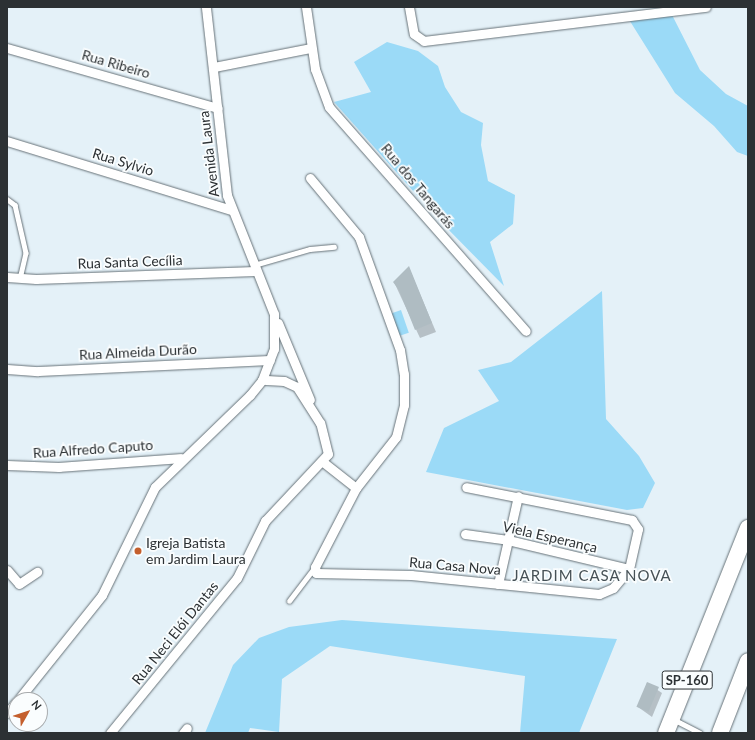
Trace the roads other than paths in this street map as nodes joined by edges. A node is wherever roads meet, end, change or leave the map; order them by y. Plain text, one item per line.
1 (206, 7) edge
2 (306, 7) edge
3 (410, 7) edge
4 (706, 7) edge
5 (7, 48) edge
6 (311, 48) junction
7 (214, 67) junction
8 (218, 108) junction
9 (7, 141) edge
10 (310, 178) dead end
11 (7, 199) edge
12 (231, 210) junction
13 (334, 247) dead end
14 (253, 268) junction
15 (7, 270) edge
16 (14, 278) edge
17 (274, 314) junction
18 (526, 331) dead end
19 (270, 360) junction
20 (7, 369) edge
21 (262, 380) junction
22 (313, 408) junction
23 (181, 458) junction
24 (326, 458) junction
25 (7, 465) edge
26 (466, 487) dead end
27 (356, 488) junction
28 (518, 496) junction
29 (748, 528) edge
30 (465, 534) dead end
31 (508, 540) junction
32 (315, 568) junction
33 (7, 570) edge
34 (629, 570) junction
35 (36, 572) dead end
36 (498, 584) junction
37 (289, 601) dead end
38 (748, 661) edge
39 (24, 692) edge
40 (669, 726) edge
41 (110, 733) edge
42 (700, 733) edge
43 (720, 733) edge

1 - 7 street, Avenida Laura
2 - 6 street, Rua dos Tangarás
3 - 4 street
5 - 8 street, Rua Ribeiro
6 - 7 street
6 - 18 street, Rua dos Tangarás
7 - 8 street, Avenida Laura
8 - 12 street, Avenida Laura
9 - 12 street, Rua Sylvio
10 - 27 street
11 - 16 lane
12 - 14 street, Avenida Laura
13 - 14 lane
14 - 16 street, Rua Santa Cecília
14 - 17 street, Avenida Laura
15 - 16 lane
17 - 19 street, Avenida Laura
17 - 22 street
19 - 20 street, Rua Almeida Durão
19 - 21 street, Avenida Laura
21 - 22 street
21 - 23 street
22 - 24 street
23 - 25 street, Rua Alfredo Caputo
23 - 39 street
24 - 27 street
24 - 41 street, Rua Neci Elói Dantas
26 - 28 street, Rua Casa Nova
27 - 32 street
28 - 31 street
28 - 34 street, Rua Casa Nova
29 - 40 highway, SP-160
30 - 31 street, Viela Esperança
31 - 34 street, Viela Esperança
31 - 36 street
32 - 36 street, Rua Casa Nova
32 - 37 lane
33 - 35 street
34 - 36 street, Rua Casa Nova
38 - 43 highway
40 - 42 lane

